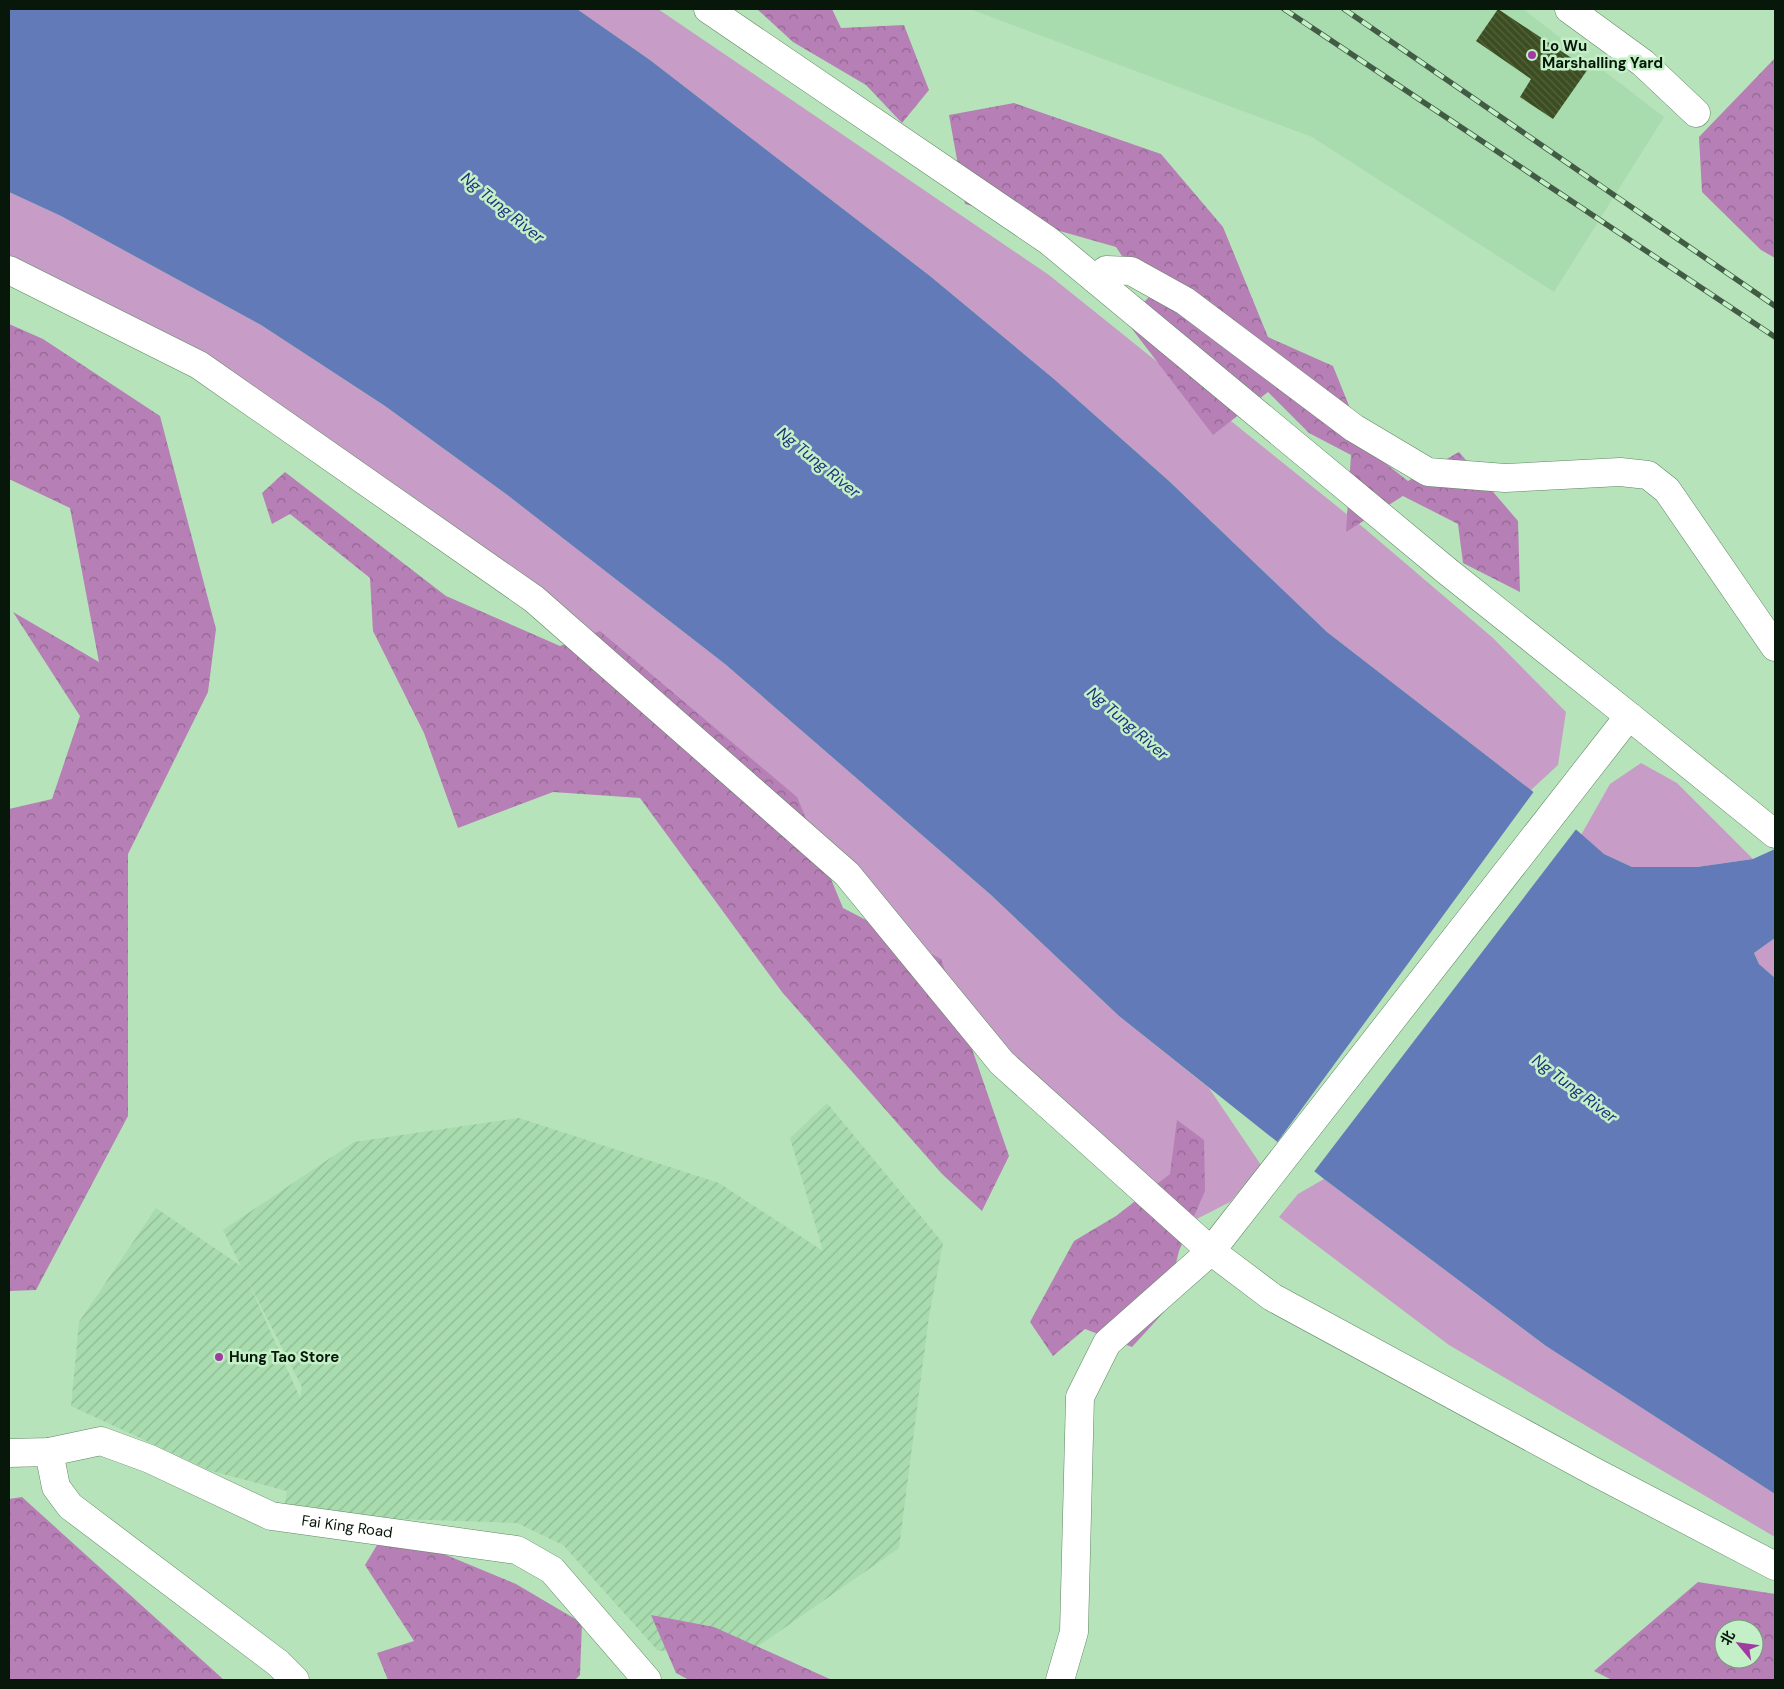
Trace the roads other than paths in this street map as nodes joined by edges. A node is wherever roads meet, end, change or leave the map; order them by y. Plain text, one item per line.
1 (708, 9) edge
2 (1569, 9) edge
3 (1696, 113) dead end
4 (9, 270) edge
5 (1095, 279) junction
6 (1775, 647) edge
7 (1629, 716) junction
8 (1765, 825) edge
9 (1211, 1251) junction
10 (49, 1452) junction
11 (9, 1453) edge
12 (1775, 1566) edge
13 (294, 1680) edge
14 (647, 1680) edge
15 (1060, 1680) edge

1 - 5 street
2 - 3 street
4 - 9 street
5 - 6 street
5 - 7 street
7 - 8 street
7 - 9 street
9 - 12 street
9 - 15 street
10 - 11 street, Fai King Road
10 - 13 street
10 - 14 street, Fai King Road

